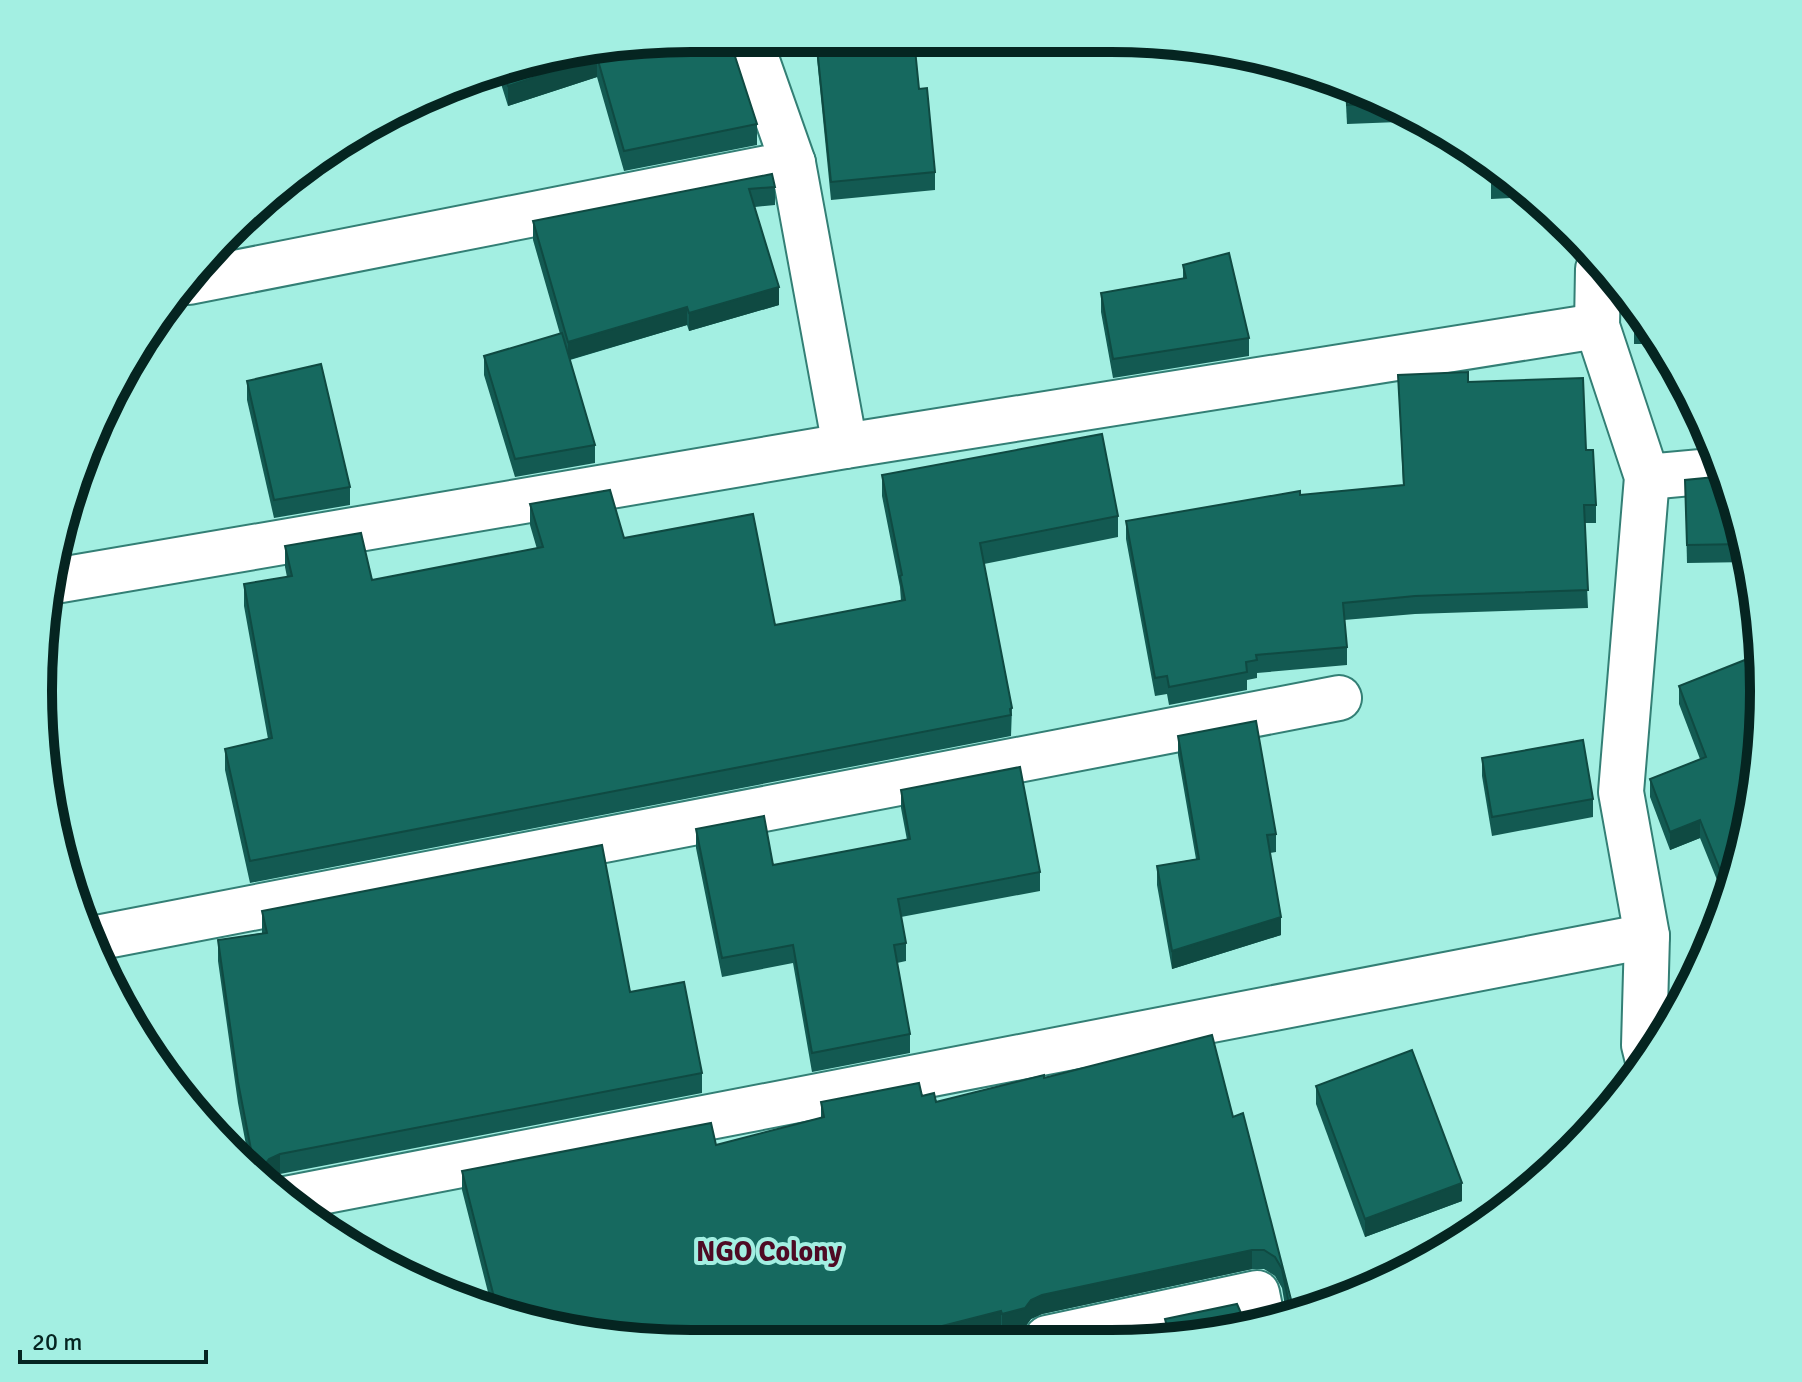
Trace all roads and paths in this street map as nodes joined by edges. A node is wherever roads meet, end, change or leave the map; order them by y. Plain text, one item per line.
1 (754, 52) edge
2 (793, 163) junction
3 (1598, 278) edge
4 (203, 279) edge
5 (1597, 326) junction
6 (845, 446) junction
7 (1710, 471) edge
8 (1647, 477) junction
9 (62, 580) edge
10 (1339, 698) dead end
11 (1647, 936) junction
12 (101, 937) edge
13 (1644, 1043) edge
14 (300, 1196) edge
15 (1261, 1312) edge
16 (1084, 1330) edge

1 - 2 street
2 - 4 street
2 - 6 street
3 - 5 street
5 - 6 street
5 - 8 street
6 - 9 street
7 - 8 street
8 - 11 street
10 - 12 street
11 - 13 street
11 - 14 street
15 - 16 street

